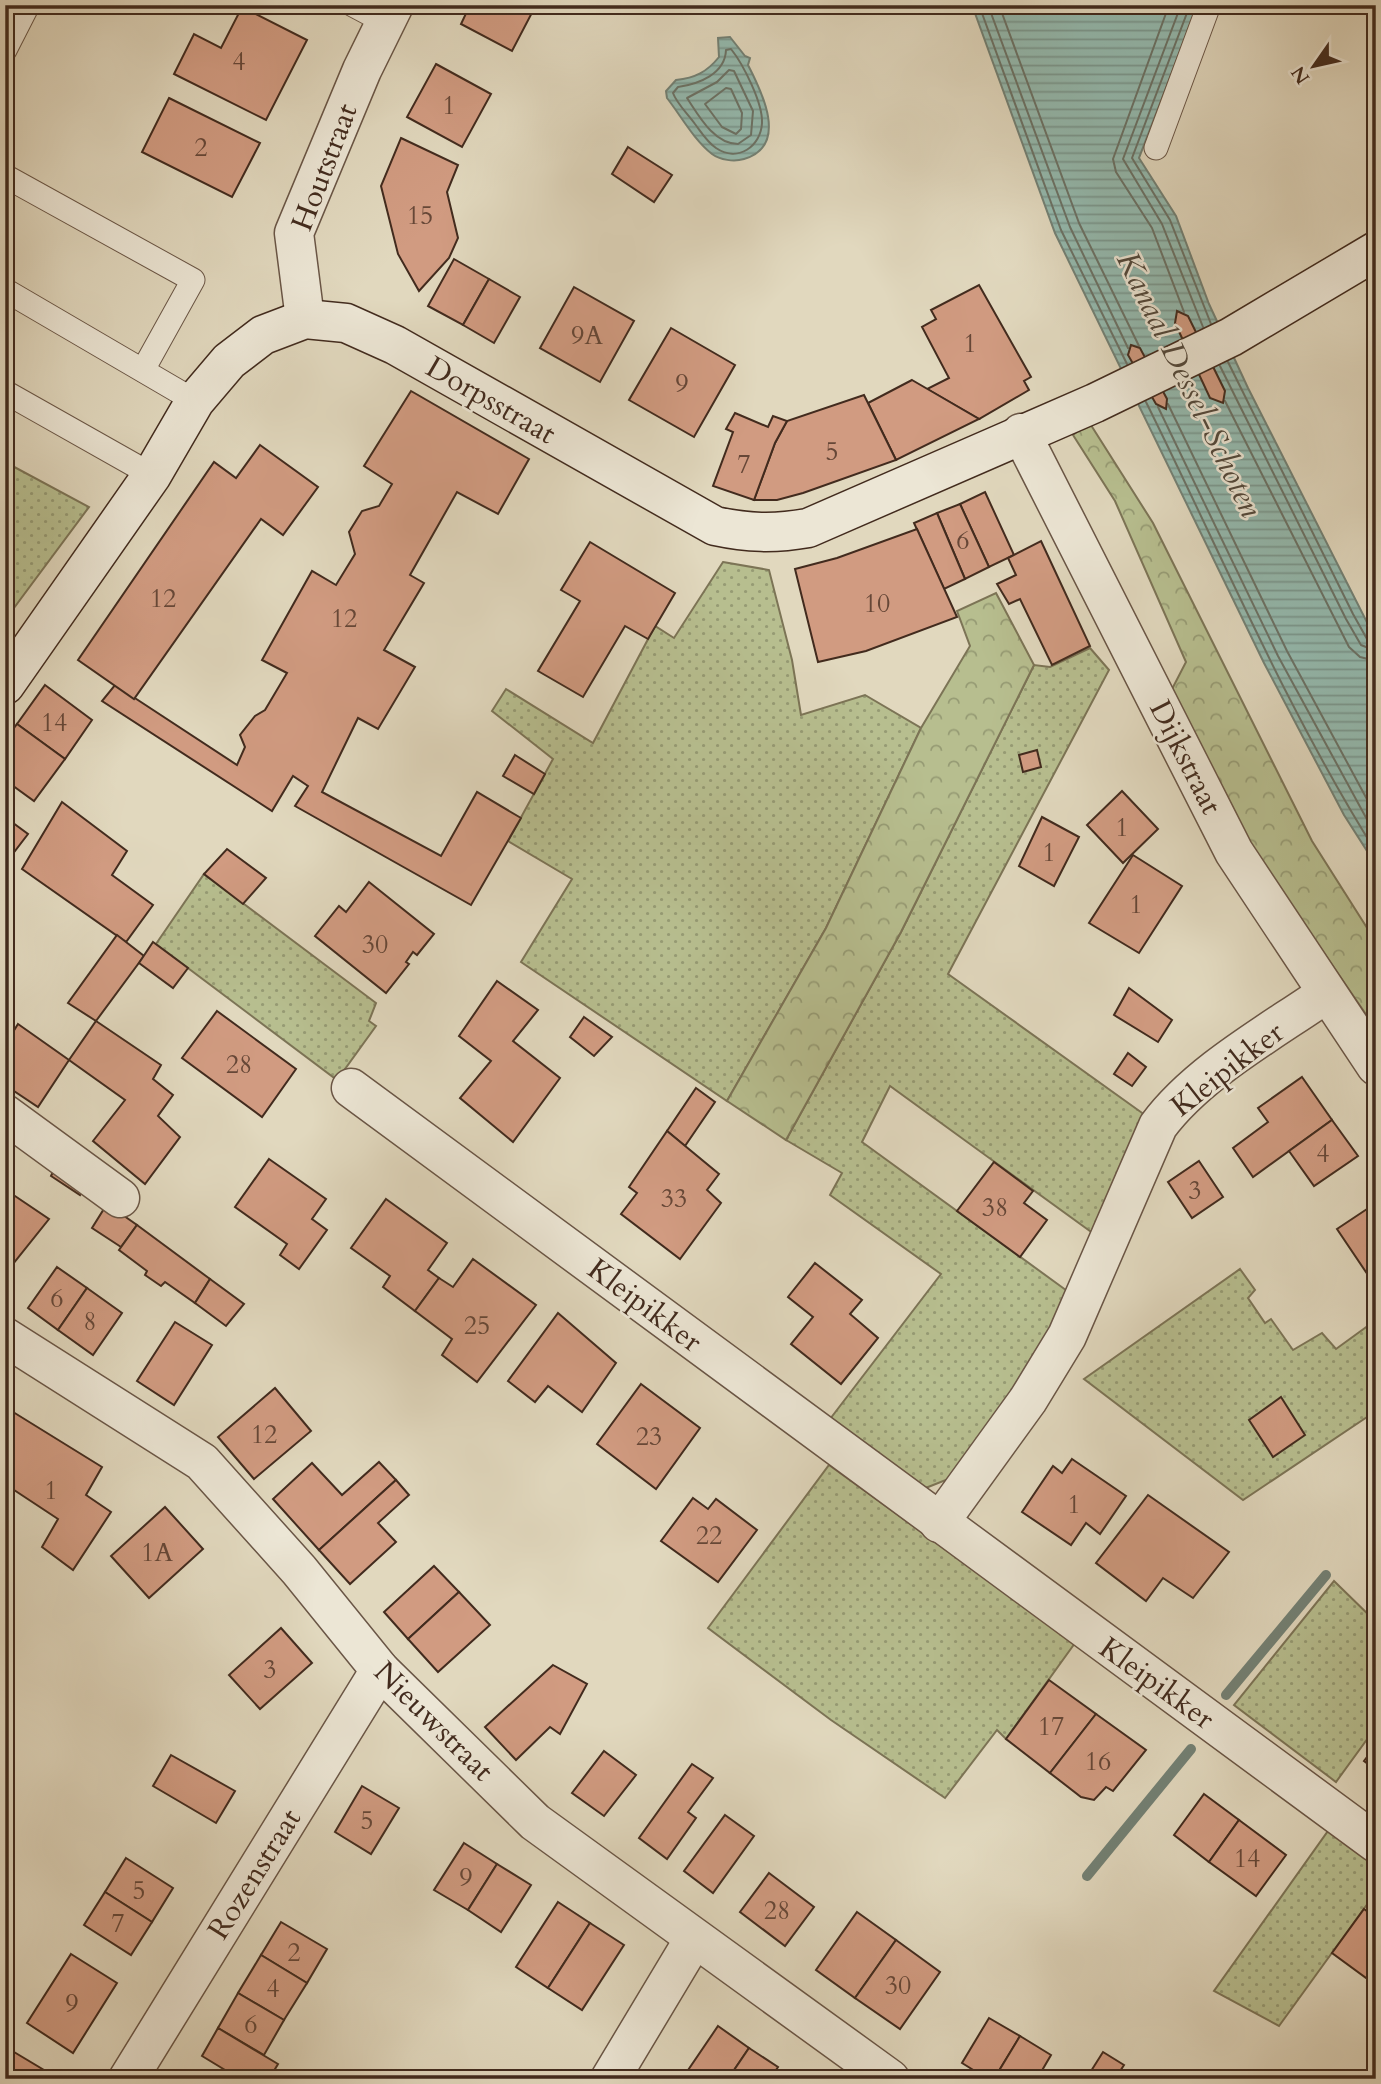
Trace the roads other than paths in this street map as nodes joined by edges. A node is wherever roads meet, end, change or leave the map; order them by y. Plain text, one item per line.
1 (28, 5) edge
2 (1209, 5) edge
3 (377, 11) edge
4 (5, 50) edge
5 (1156, 148) dead end
6 (5, 176) edge
7 (1376, 251) edge
8 (5, 290) edge
9 (305, 318) junction
10 (143, 370) junction
11 (5, 391) edge
12 (195, 401) junction
13 (1021, 433) junction
14 (152, 475) junction
15 (5, 685) edge
16 (1327, 993) junction
17 (1376, 1066) edge
18 (351, 1088) dead end
19 (5, 1114) edge
20 (120, 1198) dead end
21 (5, 1337) edge
22 (939, 1523) junction
23 (380, 1670) junction
24 (1376, 1843) edge
25 (694, 1939) junction
26 (128, 2079) edge
27 (610, 2079) edge
28 (890, 2079) edge

1 - 4 lane
2 - 5 lane
3 - 9 street, Houtstraat
6 - 10 lane
7 - 13 street, Dorpsstraat
8 - 10 lane
9 - 12 street, Dorpsstraat
9 - 13 street, Dorpsstraat
10 - 12 lane
11 - 14 lane
12 - 14 street, Dorpsstraat
13 - 16 street, Dijkstraat
14 - 15 street, Dorpsstraat
16 - 17 street, Dijkstraat
16 - 22 street, Kleipikker
18 - 22 street, Kleipikker
19 - 20 street
21 - 23 street, Nieuwstraat
22 - 24 street, Kleipikker
23 - 25 street, Nieuwstraat
23 - 26 street, Rozenstraat
25 - 27 street
25 - 28 street, Nieuwstraat

